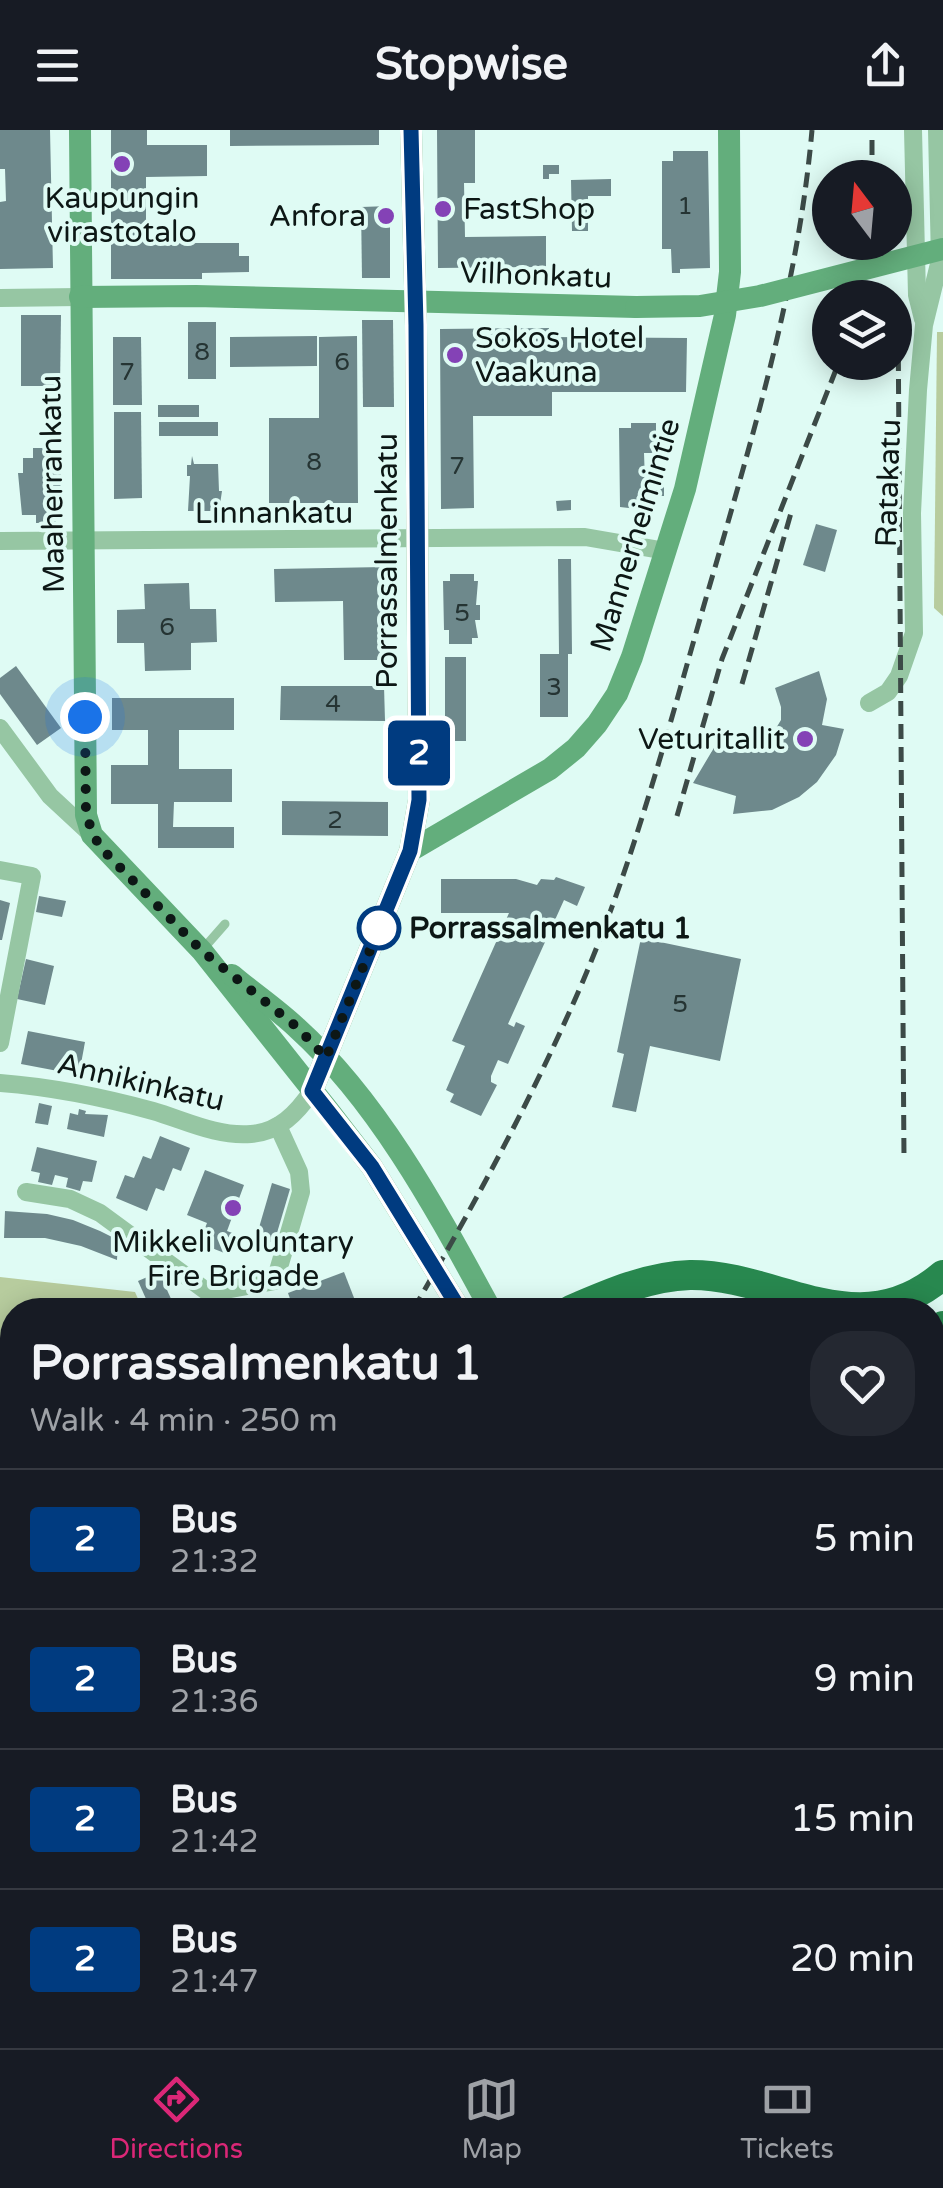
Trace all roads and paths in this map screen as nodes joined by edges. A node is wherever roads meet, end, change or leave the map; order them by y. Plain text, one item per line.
1 (80, 130) edge
2 (411, 130) edge
3 (728, 130) edge
4 (913, 130) edge
5 (937, 130) edge
6 (943, 249) edge
7 (80, 296) junction
8 (0, 298) edge
9 (415, 302) junction
10 (924, 325) junction
11 (416, 540) junction
12 (0, 541) edge
13 (84, 541) junction
14 (666, 551) junction
15 (869, 703) dead end
16 (0, 728) edge
17 (92, 836) junction
18 (410, 851) junction
19 (0, 870) edge
20 (225, 924) dead end
21 (202, 951) junction
22 (0, 1043) edge
23 (326, 1058) junction
24 (0, 1083) edge
25 (312, 1091) junction
26 (278, 1126) junction
27 (26, 1192) dead end
28 (943, 1275) edge
29 (207, 1298) edge
30 (224, 1298) edge
31 (453, 1298) edge
32 (484, 1298) edge
33 (605, 1298) edge
34 (656, 1298) edge
35 (726, 1298) edge
36 (798, 1298) edge
37 (904, 1298) edge

1 - 7 street, Maaherrankatu
2 - 9 street, Porrassalmenkatu
3 - 14 street, Mannerheimintie
4 - 10 street
5 - 10 street, Ratakatu
6 - 9 street, Vilhonkatu, bridge
7 - 8 street, Vilhonkatu
7 - 9 street, Vilhonkatu
7 - 13 street, Maaherrankatu
9 - 11 street, Porrassalmenkatu
10 - 15 street, Ratakatu
11 - 13 street, Linnankatu
11 - 14 street, Linnankatu
11 - 18 street, Porrassalmenkatu
12 - 13 street, Linnankatu
13 - 17 street, Maaherrankatu
14 - 18 street, Mannerheimintie
16 - 17 street
17 - 21 street
18 - 23 street, Porrassalmenkatu
19 - 22 street
20 - 21 lane
21 - 23 street
21 - 25 street
23 - 25 street, Porrassalmenkatu
23 - 32 street
24 - 26 street, Annikinkatu
25 - 26 street
25 - 31 street
26 - 30 street
27 - 29 street
28 - 37 highway
33 - 36 highway
34 - 35 highway

